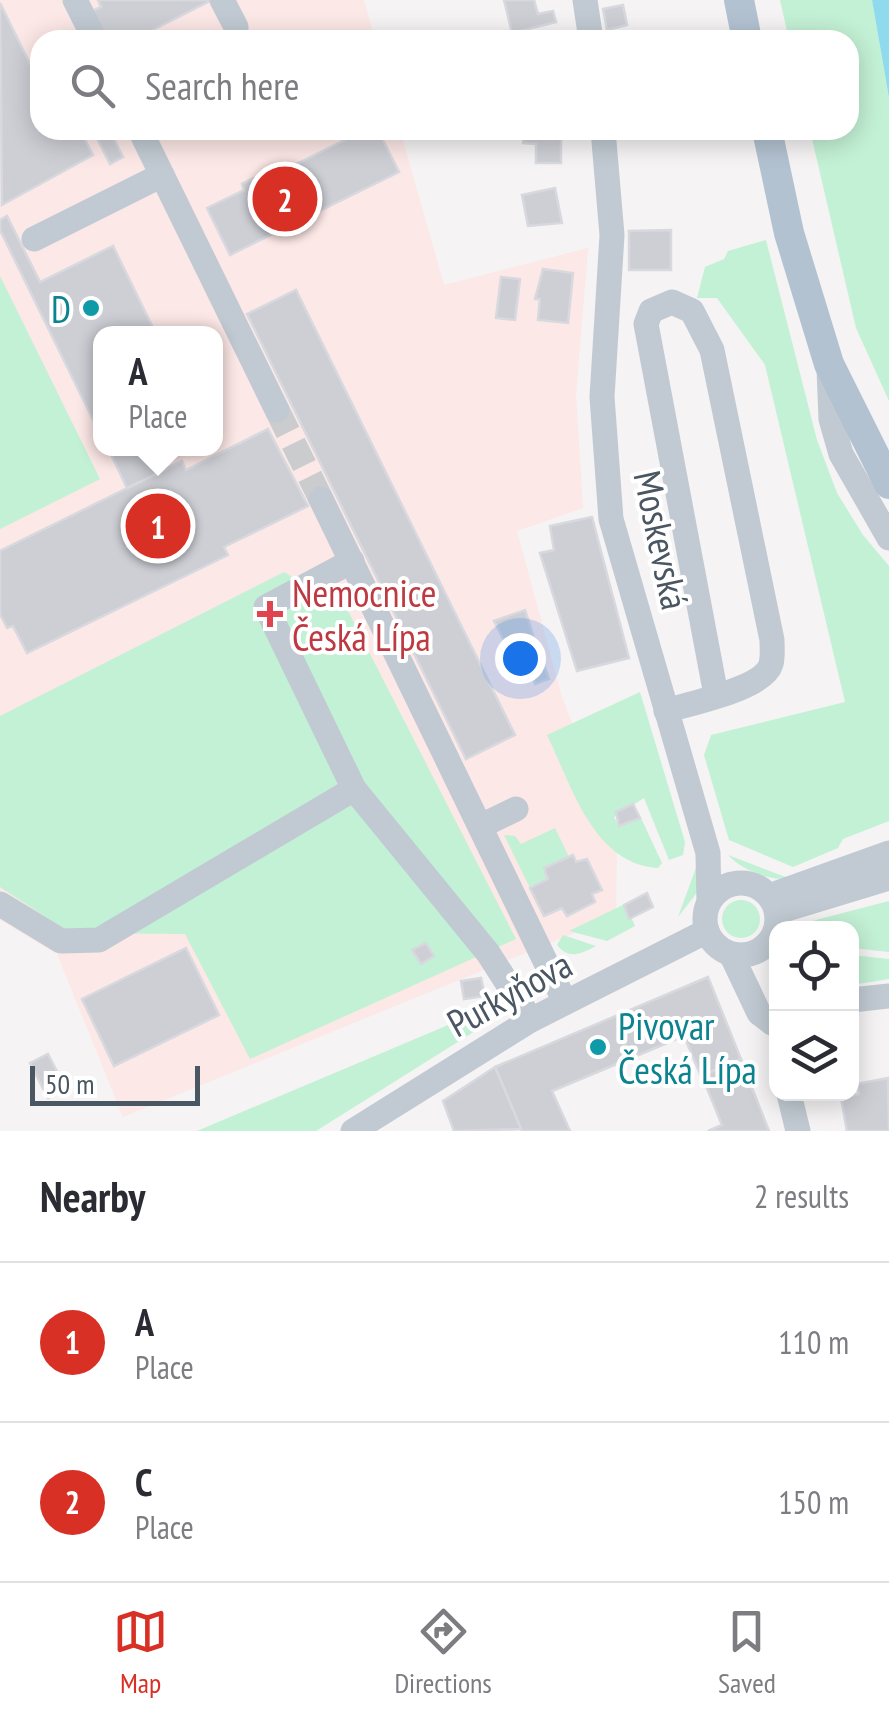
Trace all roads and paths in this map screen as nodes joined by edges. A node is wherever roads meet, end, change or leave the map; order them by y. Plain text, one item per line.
1 (75, 0) edge
2 (222, 0) edge
3 (585, 0) edge
4 (739, 0) edge
5 (90, 30) edge
6 (236, 30) edge
7 (590, 30) edge
8 (746, 30) edge
9 (145, 140) edge
10 (603, 140) edge
11 (769, 140) edge
12 (162, 175) junction
13 (34, 239) dead end
14 (604, 305) junction
15 (651, 310) junction
16 (829, 364) junction
17 (277, 410) tunnel mouth
18 (889, 484) edge
19 (321, 499) tunnel mouth
20 (889, 538) edge
21 (352, 561) junction
22 (716, 694) junction
23 (666, 711) junction
24 (354, 789) junction
25 (516, 810) dead end
26 (481, 826) junction
27 (708, 853) junction
28 (889, 854) edge
29 (889, 878) edge
30 (709, 901) junction
31 (0, 904) edge
32 (768, 918) edge
33 (707, 931) junction
34 (731, 954) junction
35 (889, 996) edge
36 (859, 999) edge
37 (565, 1002) junction
38 (531, 1020) junction
39 (769, 1020) edge
40 (791, 1101) edge
41 (354, 1131) edge
42 (798, 1131) edge

1 - 5 street
2 - 6 street
3 - 7 street
4 - 8 main road
9 - 12 street
10 - 14 street, Moskevská
11 - 16 main road
12 - 13 street
12 - 17 street
14 - 15 street
14 - 23 street, Moskevská
15 - 22 street
15 - 22 street
16 - 18 main road
16 - 20 street
19 - 21 street
21 - 24 street
21 - 26 street
22 - 23 street
23 - 27 street, Moskevská
24 - 31 street
24 - 38 street
25 - 26 street
26 - 37 street
27 - 30 street, Moskevská
27 - 32 street
28 - 32 street
29 - 32 street
30 - 32 street
30 - 33 street
32 - 34 street
33 - 34 street
33 - 37 street, Purkyňova
34 - 39 street
35 - 36 street
37 - 38 street, Purkyňova
38 - 41 street, Purkyňova
40 - 42 street

